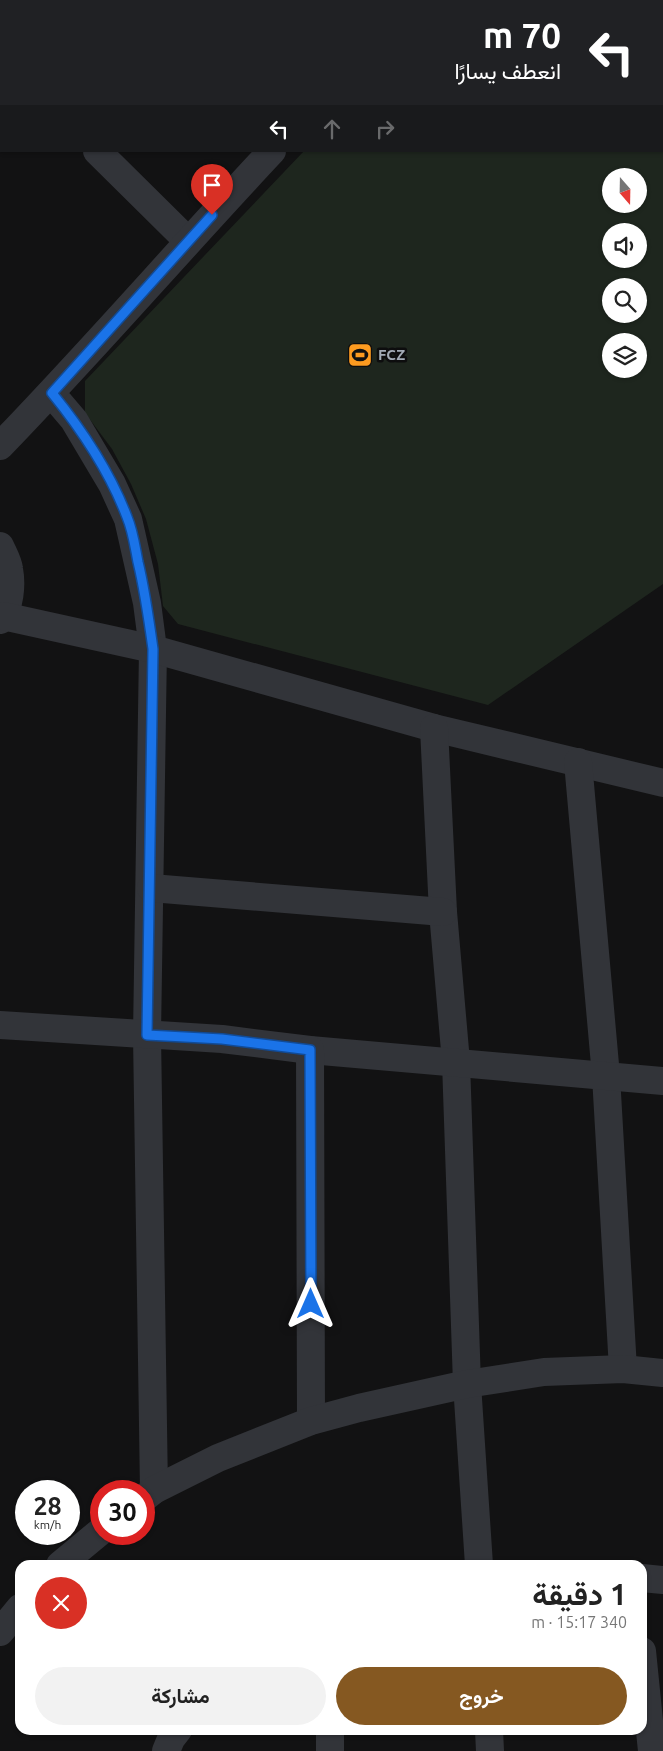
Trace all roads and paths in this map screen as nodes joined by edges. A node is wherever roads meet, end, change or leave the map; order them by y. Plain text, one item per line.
1 (98, 152) edge
2 (271, 152) edge
3 (188, 241) junction
4 (52, 393) junction
5 (0, 446) edge
6 (0, 546) edge
7 (2, 618) edge
8 (153, 649) junction
9 (434, 728) junction
10 (578, 762) junction
11 (663, 783) edge
12 (150, 888) junction
13 (443, 912) junction
14 (0, 1025) edge
15 (147, 1035) junction
16 (310, 1050) junction
17 (456, 1062) junction
18 (606, 1076) junction
19 (663, 1081) edge
20 (623, 1369) junction
21 (663, 1373) edge
22 (468, 1384) junction
23 (312, 1421) junction
24 (149, 1480) edge
25 (155, 1491) edge
26 (90, 1540) edge
27 (66, 1560) edge
28 (479, 1560) edge
29 (647, 1578) edge
30 (663, 1580) edge
31 (15, 1614) edge
32 (0, 1632) edge
33 (647, 1701) edge
34 (174, 1735) edge
35 (330, 1735) edge
36 (488, 1735) edge
37 (166, 1751) edge
38 (330, 1751) edge
39 (490, 1751) edge
40 (652, 1751) edge

1 - 3 street
2 - 3 street
3 - 4 street
4 - 5 street
4 - 8 street
6 - 7 street
7 - 8 street
8 - 9 street
8 - 12 street
9 - 10 street
9 - 13 street
10 - 11 street
10 - 18 street
12 - 13 street
12 - 15 street
13 - 17 street
14 - 15 street
15 - 16 street
15 - 24 street
16 - 17 street
16 - 23 street
17 - 18 street
17 - 22 street
18 - 19 street
18 - 20 street
20 - 21 street
20 - 22 street
22 - 23 street
22 - 28 street
23 - 25 street
26 - 27 street
29 - 30 street
31 - 32 street
33 - 40 street
34 - 37 street
35 - 38 street
36 - 39 street

